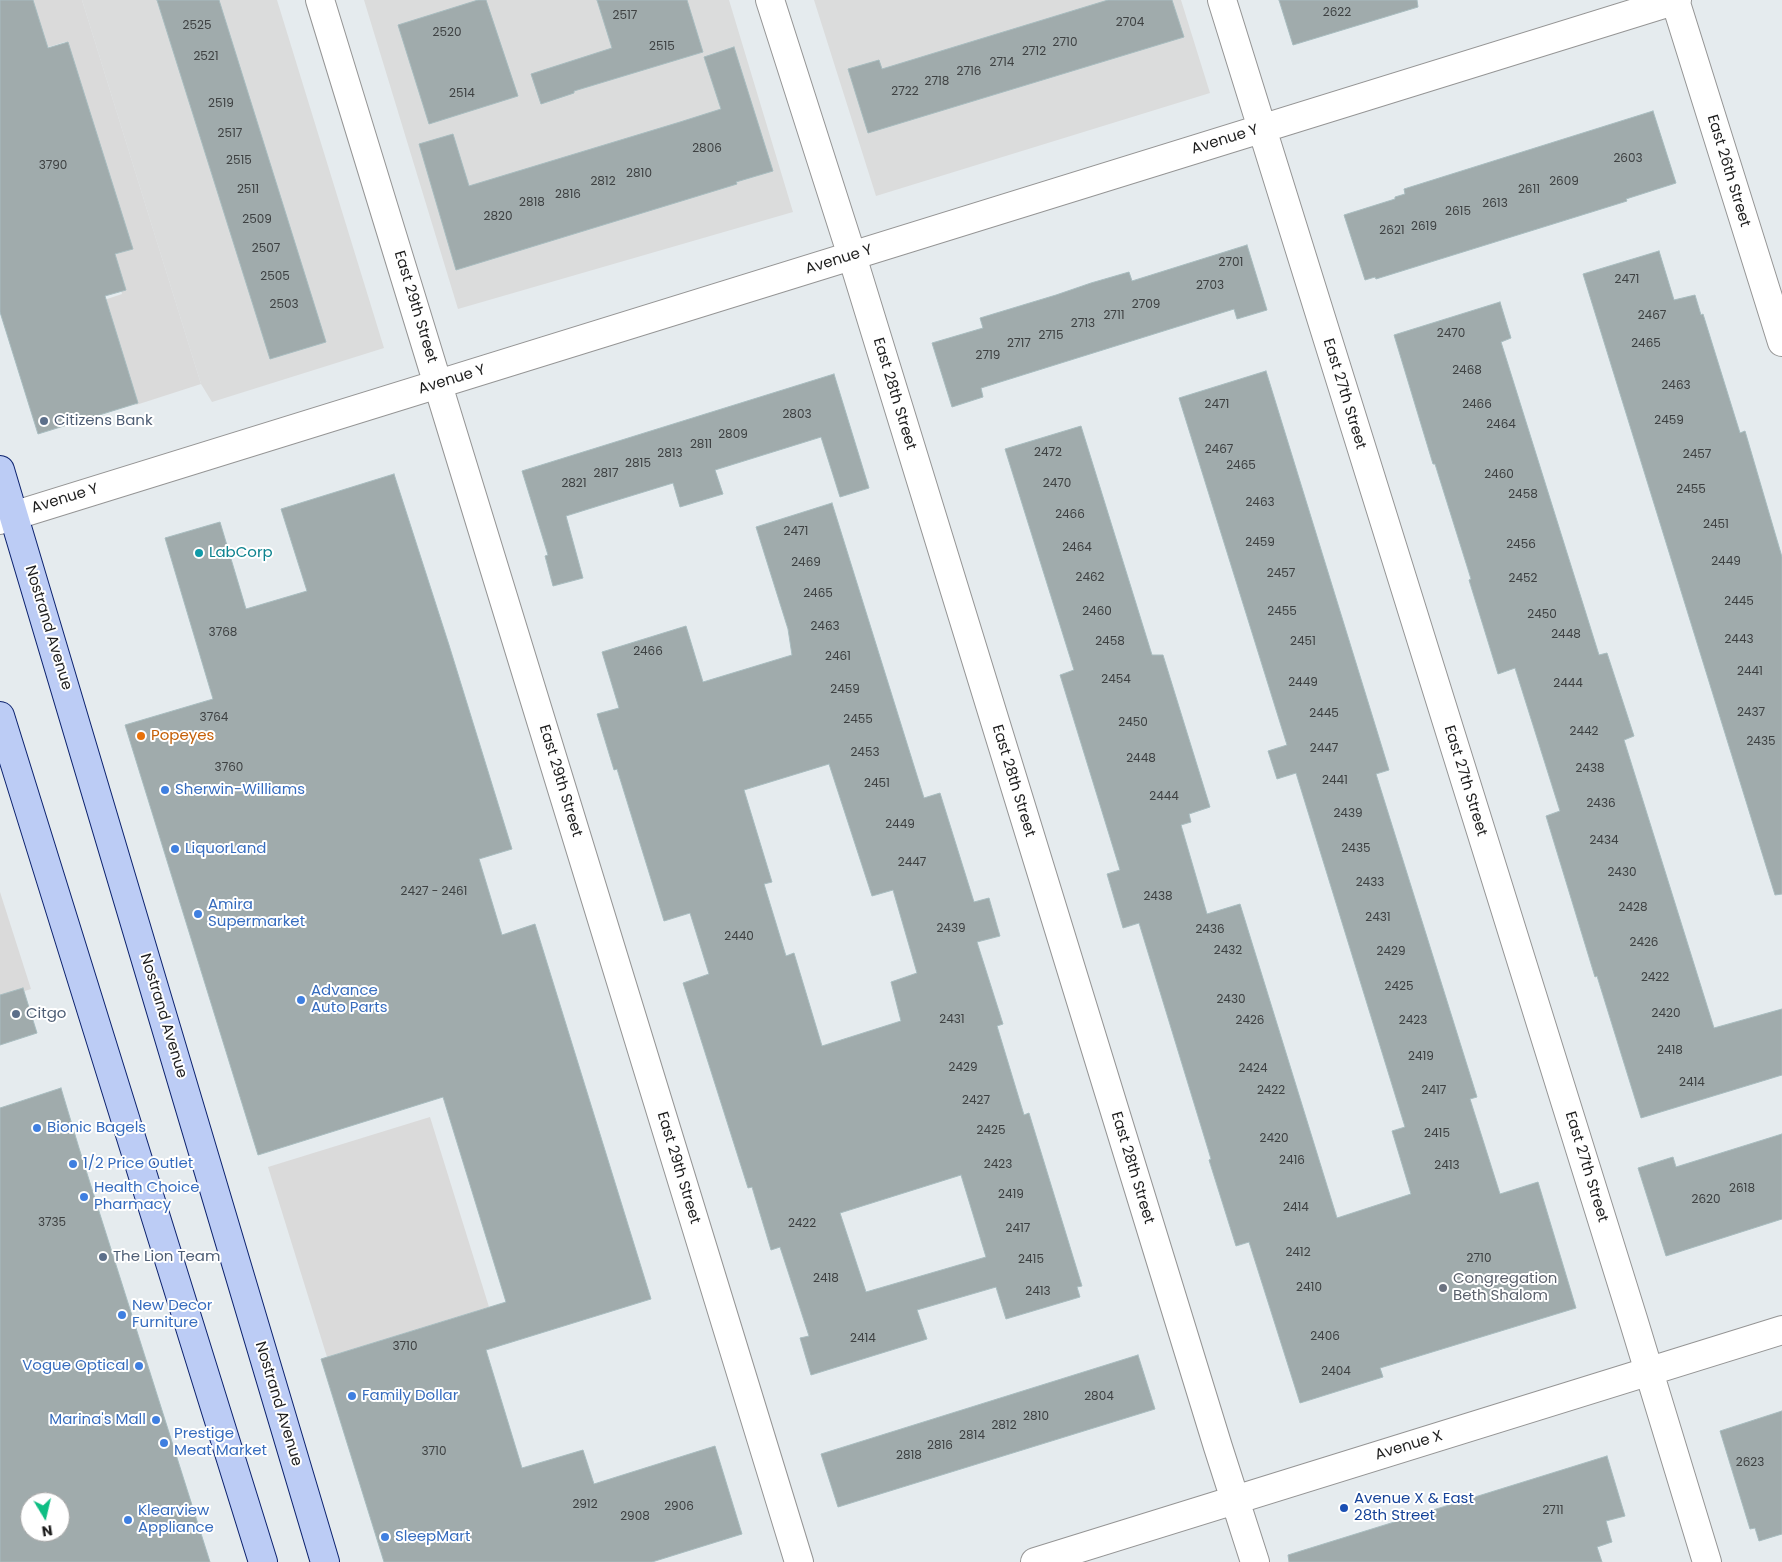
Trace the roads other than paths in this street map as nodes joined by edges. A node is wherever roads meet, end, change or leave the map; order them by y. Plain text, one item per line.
1 (320, 0) edge
2 (770, 0) edge
3 (1222, 0) edge
4 (1676, 0) edge
5 (1262, 129) junction
6 (852, 256) junction
7 (1782, 342) edge
8 (439, 384) junction
9 (0, 470) edge
10 (7, 518) edge
11 (0, 716) edge
12 (1782, 1330) edge
13 (1649, 1372) junction
14 (1235, 1500) junction
15 (263, 1562) edge
16 (325, 1562) edge
17 (798, 1562) edge
18 (1036, 1562) edge
19 (1255, 1562) edge
20 (1707, 1562) edge

1 - 8 street, East 29th Street
2 - 6 street, East 28th Street
3 - 5 street, East 27th Street
4 - 5 street, Avenue Y
4 - 7 street, East 26th Street
5 - 6 street, Avenue Y
5 - 13 street, East 27th Street
6 - 8 street, Avenue Y
6 - 14 street, East 28th Street
8 - 10 street, Avenue Y
8 - 17 street, East 29th Street
9 - 10 main road, Nostrand Avenue
10 - 16 main road, Nostrand Avenue
11 - 15 main road
12 - 13 street, Avenue X
13 - 14 street, Avenue X
13 - 20 street, East 27th Street
14 - 18 street, Avenue X
14 - 19 street, East 28th Street

